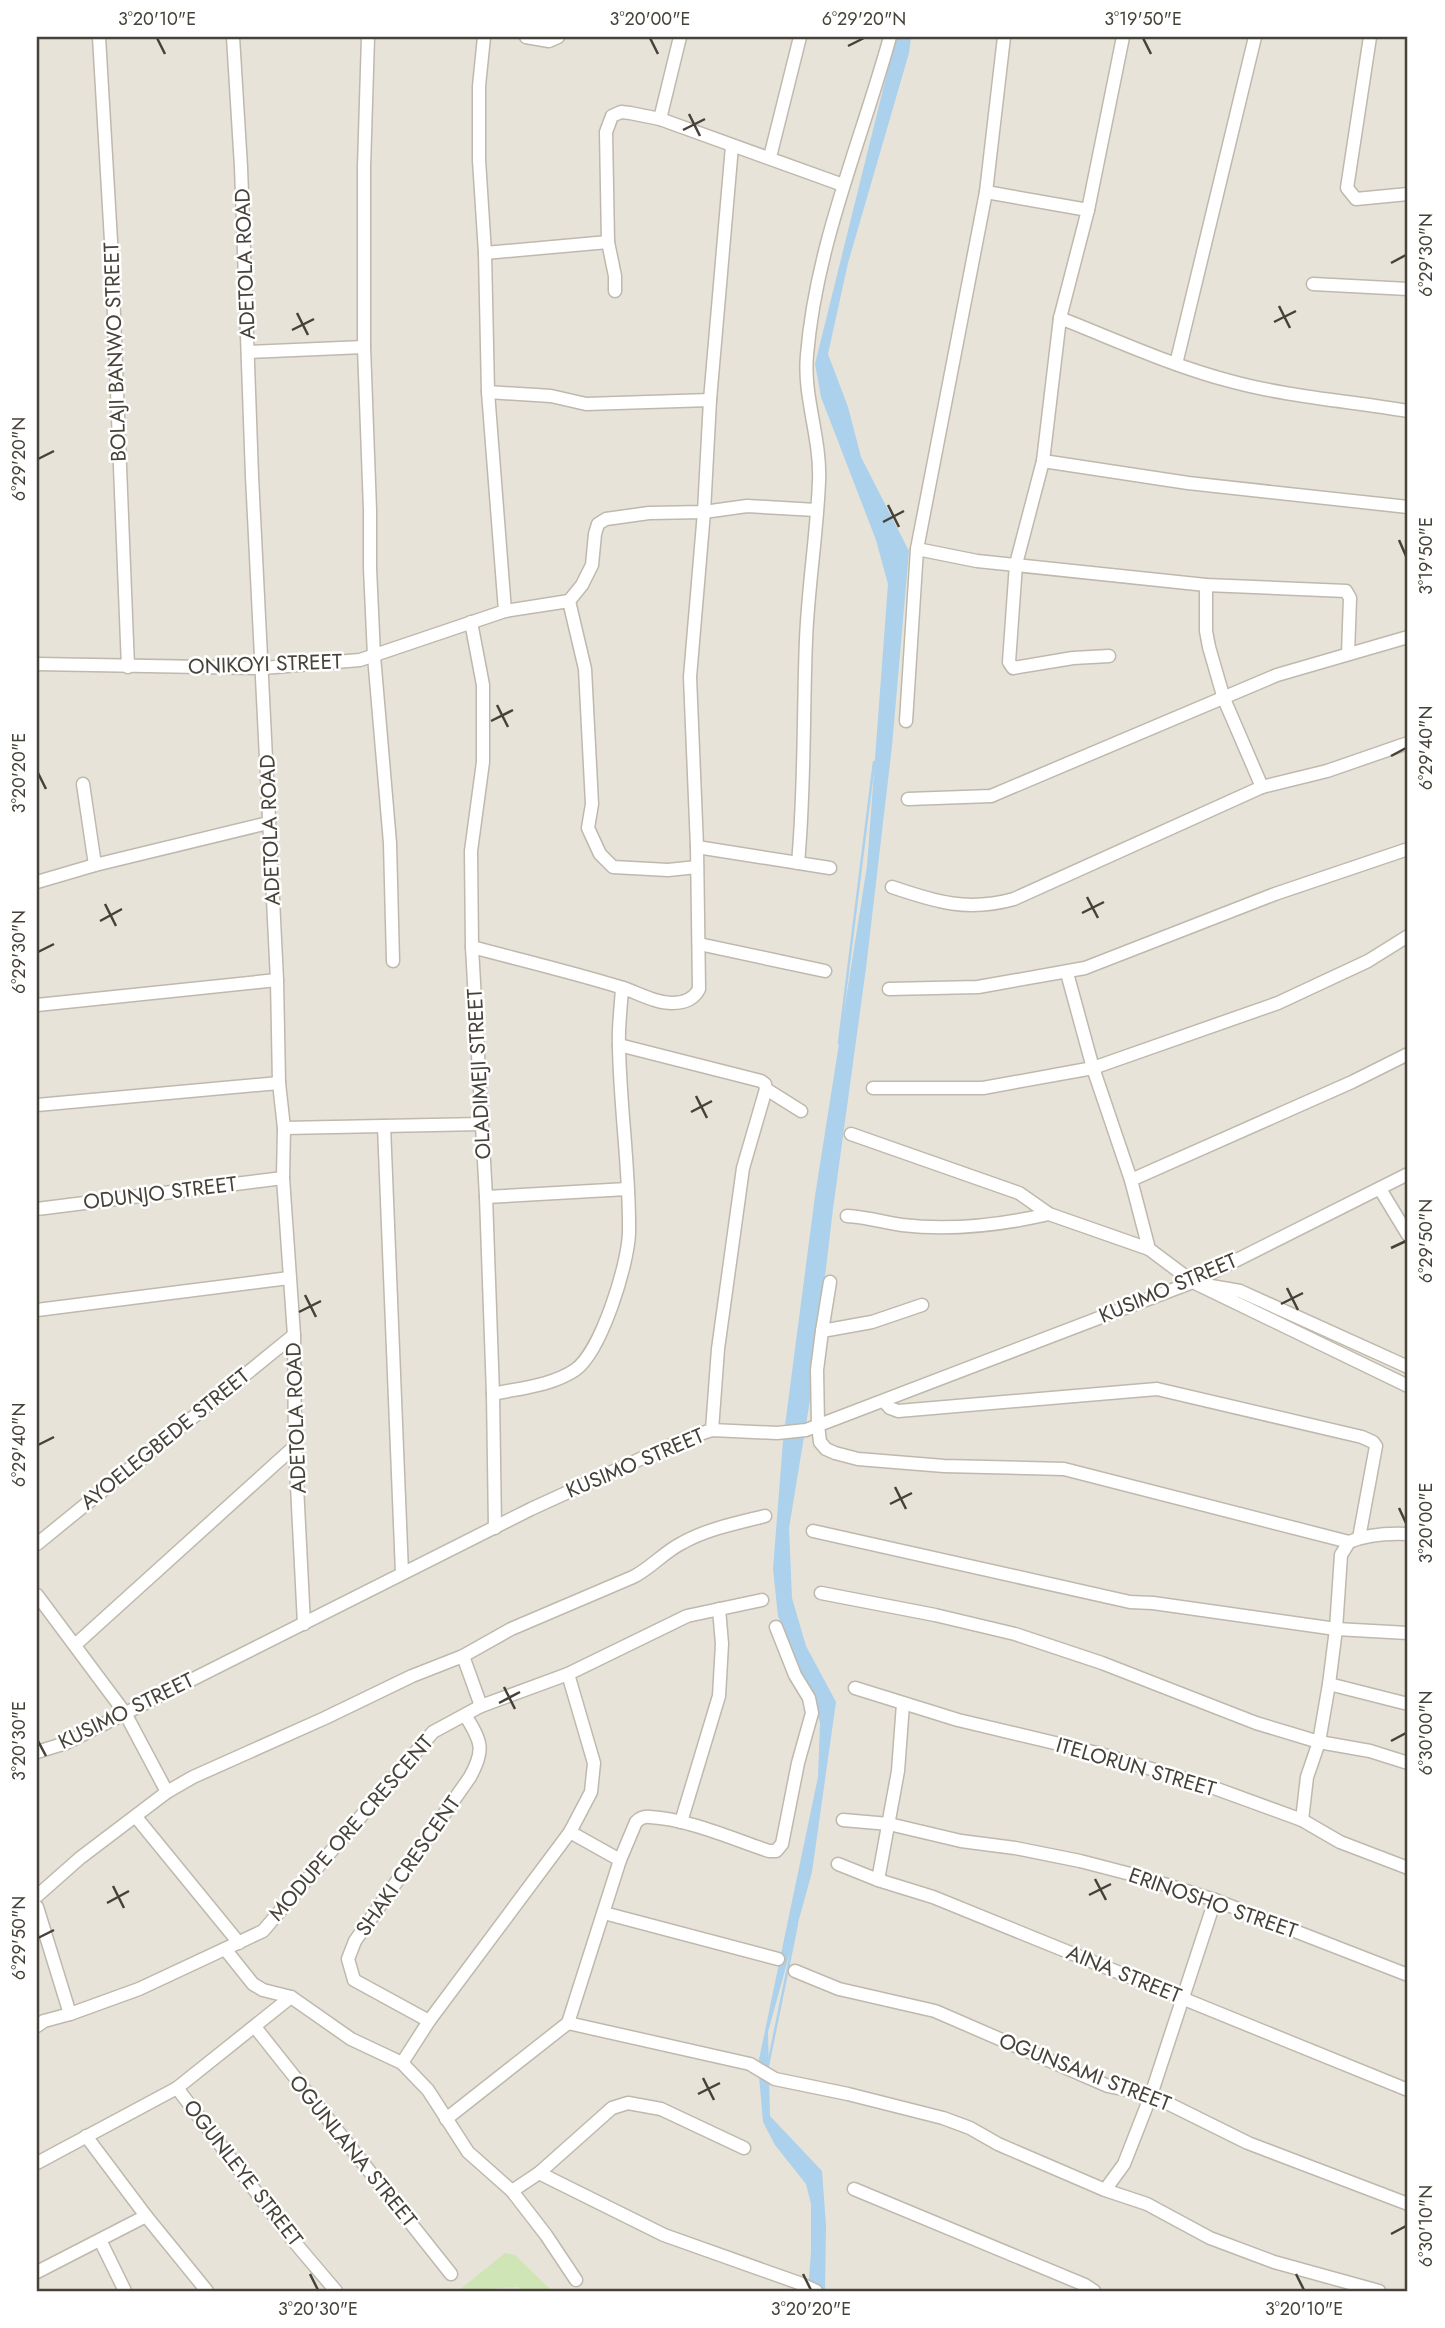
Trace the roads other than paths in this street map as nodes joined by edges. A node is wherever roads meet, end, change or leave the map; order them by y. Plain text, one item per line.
1 (99, 37) edge
2 (233, 37) edge
3 (368, 37) edge
4 (484, 37) edge
5 (526, 37) edge
6 (558, 37) edge
7 (680, 37) edge
8 (800, 37) edge
9 (890, 37) edge
10 (1004, 37) edge
11 (1123, 37) edge
12 (1255, 37) edge
13 (1370, 37) edge
14 (660, 119) junction
15 (732, 146) junction
16 (770, 157) junction
17 (844, 185) junction
18 (986, 192) junction
19 (1408, 194) edge
20 (1087, 210) junction
21 (608, 242) junction
22 (485, 253) junction
23 (1313, 284) dead end
24 (1408, 289) edge
25 (615, 291) dead end
26 (1060, 318) junction
27 (363, 347) junction
28 (249, 352) junction
29 (1176, 364) junction
30 (488, 392) junction
31 (710, 400) junction
32 (1408, 411) edge
33 (1043, 461) junction
34 (1408, 507) edge
35 (816, 510) junction
36 (704, 512) junction
37 (917, 549) junction
38 (1017, 564) junction
39 (1206, 585) junction
40 (569, 601) junction
41 (505, 611) junction
42 (471, 621) junction
43 (1408, 637) edge
44 (1348, 654) junction
45 (374, 656) junction
46 (1110, 656) dead end
47 (37, 664) edge
48 (128, 667) junction
49 (263, 668) junction
50 (1224, 699) junction
51 (906, 721) dead end
52 (1408, 743) edge
53 (83, 784) dead end
54 (1262, 787) junction
55 (908, 799) dead end
56 (268, 823) junction
57 (697, 847) junction
58 (1408, 849) edge
59 (799, 863) junction
60 (94, 865) junction
61 (697, 867) junction
62 (830, 868) dead end
63 (37, 882) edge
64 (892, 887) dead end
65 (1408, 936) edge
66 (699, 944) junction
67 (472, 947) junction
68 (393, 961) dead end
69 (825, 971) dead end
70 (1067, 973) junction
71 (277, 980) junction
72 (622, 988) junction
73 (889, 989) dead end
74 (37, 1005) edge
75 (619, 1045) junction
76 (1408, 1054) edge
77 (1093, 1069) junction
78 (279, 1083) junction
79 (873, 1088) dead end
80 (765, 1089) junction
81 (37, 1105) edge
82 (801, 1111) dead end
83 (482, 1124) junction
84 (384, 1126) junction
85 (284, 1128) junction
86 (851, 1134) dead end
87 (1408, 1174) edge
88 (283, 1178) junction
89 (1131, 1181) junction
90 (627, 1189) junction
91 (1380, 1189) junction
92 (486, 1197) junction
93 (37, 1209) edge
94 (1049, 1214) junction
95 (847, 1216) dead end
96 (1408, 1235) edge
97 (1149, 1250) junction
98 (289, 1278) junction
99 (830, 1282) dead end
100 (1193, 1282) junction
101 (922, 1305) dead end
102 (37, 1310) edge
103 (822, 1331) junction
104 (294, 1335) junction
105 (1408, 1367) edge
106 (1408, 1386) edge
107 (493, 1394) junction
108 (884, 1401) junction
109 (812, 1428) junction
110 (712, 1430) junction
111 (295, 1446) junction
112 (765, 1516) dead end
113 (495, 1528) junction
114 (813, 1531) dead end
115 (1408, 1534) edge
116 (1354, 1540) junction
117 (37, 1544) edge
118 (402, 1573) junction
119 (821, 1593) dead end
120 (37, 1595) edge
121 (762, 1601) dead end
122 (719, 1609) junction
123 (303, 1624) junction
124 (776, 1627) dead end
125 (1336, 1629) junction
126 (1408, 1633) edge
127 (75, 1645) junction
128 (463, 1656) junction
129 (568, 1674) junction
130 (1329, 1684) junction
131 (855, 1688) dead end
132 (903, 1704) junction
133 (1408, 1704) edge
134 (481, 1706) junction
135 (125, 1713) junction
136 (465, 1715) junction
137 (1320, 1742) junction
138 (37, 1752) edge
139 (1408, 1763) edge
140 (167, 1792) junction
141 (136, 1817) junction
142 (843, 1820) dead end
143 (1302, 1820) junction
144 (681, 1822) junction
145 (889, 1824) junction
146 (570, 1832) junction
147 (620, 1860) junction
148 (838, 1864) dead end
149 (1408, 1868) edge
150 (878, 1880) junction
151 (37, 1896) edge
152 (1215, 1900) junction
153 (37, 1907) edge
154 (604, 1913) junction
155 (239, 1943) junction
156 (225, 1949) junction
157 (778, 1959) dead end
158 (795, 1971) dead end
159 (1408, 1975) edge
160 (291, 1997) junction
161 (1183, 1998) junction
162 (70, 2014) junction
163 (429, 2021) junction
164 (568, 2023) junction
165 (37, 2026) edge
166 (255, 2028) junction
167 (402, 2063) junction
168 (177, 2088) junction
169 (1408, 2090) edge
170 (1151, 2095) junction
171 (446, 2119) junction
172 (86, 2136) junction
173 (744, 2148) dead end
174 (37, 2163) edge
175 (539, 2173) junction
176 (854, 2189) dead end
177 (1105, 2190) junction
178 (512, 2192) junction
179 (1408, 2204) edge
180 (146, 2216) junction
181 (100, 2240) junction
182 (37, 2272) edge
183 (451, 2274) dead end
184 (576, 2280) dead end
185 (125, 2291) edge
186 (207, 2291) edge
187 (336, 2291) edge
188 (816, 2291) edge
189 (1094, 2291) edge
190 (1379, 2291) edge

1 - 48 street, BOLAJI BANWO STREET
2 - 28 street, ADETOLA ROAD
3 - 27 street
4 - 22 street
5 - 6 street
7 - 14 street
8 - 16 street
9 - 17 street
10 - 18 street
11 - 20 street
12 - 29 street
13 - 19 street
14 - 15 street
14 - 21 street
15 - 16 street
15 - 31 street
16 - 17 street
17 - 35 street
18 - 20 street
18 - 37 street
20 - 26 street
21 - 22 street
21 - 25 street
22 - 30 street
23 - 24 street
26 - 29 street
26 - 33 street
27 - 28 street
27 - 45 street
28 - 49 street, ADETOLA ROAD
29 - 32 street
30 - 31 street
30 - 41 street
31 - 36 street
33 - 34 street
33 - 38 street
35 - 36 street
35 - 59 street
36 - 40 street
36 - 57 street
37 - 38 street
37 - 51 street
38 - 39 street
38 - 46 street
39 - 44 street
39 - 50 street
40 - 41 street, ONIKOYI STREET
40 - 61 street
41 - 42 street, ONIKOYI STREET
42 - 45 street, ONIKOYI STREET
42 - 67 street, OLADIMEJI STREET
43 - 44 street
44 - 50 street
45 - 49 street, ONIKOYI STREET
45 - 68 street
47 - 48 street, ONIKOYI STREET
48 - 49 street, ONIKOYI STREET
49 - 56 street, ADETOLA ROAD
50 - 54 street
50 - 55 street
52 - 54 street
53 - 60 street
54 - 64 street
56 - 60 street
56 - 71 street, ADETOLA ROAD
57 - 59 street
57 - 61 street
58 - 70 street
59 - 62 street
60 - 63 street
61 - 66 street
65 - 77 street
66 - 69 street
66 - 72 street
67 - 72 street
67 - 83 street, OLADIMEJI STREET
70 - 73 street
70 - 77 street
71 - 74 street
71 - 78 street, ADETOLA ROAD
72 - 75 street
75 - 80 street
75 - 90 street
76 - 89 street
77 - 79 street
77 - 89 street
78 - 81 street
78 - 85 street, ADETOLA ROAD
80 - 82 street
80 - 110 street
83 - 84 street
83 - 92 street, OLADIMEJI STREET
84 - 85 street
84 - 118 street
85 - 88 street, ADETOLA ROAD
86 - 94 street
87 - 91 street, KUSIMO STREET
88 - 93 street, ODUNJO STREET
88 - 98 street, ADETOLA ROAD
89 - 97 street
90 - 92 street
90 - 107 street
91 - 96 street
91 - 100 street, KUSIMO STREET
92 - 107 street, OLADIMEJI STREET
94 - 95 street
94 - 97 street
97 - 100 street
98 - 102 street
98 - 104 street, ADETOLA ROAD
99 - 103 street
100 - 105 street
100 - 106 street
100 - 108 street, KUSIMO STREET
101 - 103 street
103 - 109 street
104 - 111 street, ADETOLA ROAD
104 - 117 street, AYOELEGBEDE STREET
107 - 113 street, OLADIMEJI STREET
108 - 109 street, KUSIMO STREET
108 - 116 street
109 - 110 street, KUSIMO STREET
109 - 116 street
110 - 113 street, KUSIMO STREET
111 - 123 street, ADETOLA ROAD
111 - 127 street
112 - 128 street
113 - 118 street, KUSIMO STREET
114 - 125 street
115 - 116 street
116 - 125 street
118 - 123 street, KUSIMO STREET
119 - 137 street
120 - 127 street
121 - 122 street, MODUPE ORE CRESCENT
122 - 129 street, MODUPE ORE CRESCENT
122 - 144 street
123 - 135 street, KUSIMO STREET
124 - 144 street
125 - 126 street
125 - 130 street
127 - 135 street
128 - 134 street
128 - 140 street
129 - 134 street, MODUPE ORE CRESCENT
129 - 146 street
130 - 133 street
130 - 137 street
131 - 132 street, ITELORUN STREET
132 - 143 street, ITELORUN STREET
132 - 145 street
134 - 136 street, MODUPE ORE CRESCENT
135 - 138 street, KUSIMO STREET
135 - 140 street
136 - 155 street, MODUPE ORE CRESCENT
136 - 163 street, SHAKI CRESCENT
137 - 139 street
137 - 143 street
140 - 141 street
141 - 151 street
141 - 155 street
142 - 145 street, ERINOSHO STREET
143 - 149 street, ITELORUN STREET
144 - 147 street
145 - 150 street
145 - 152 street, ERINOSHO STREET
146 - 147 street
146 - 163 street
147 - 154 street
148 - 150 street, AINA STREET
150 - 161 street, AINA STREET
152 - 159 street, ERINOSHO STREET
152 - 161 street
153 - 162 street
154 - 157 street
154 - 164 street
155 - 156 street, MODUPE ORE CRESCENT
156 - 160 street
156 - 162 street, MODUPE ORE CRESCENT
158 - 170 street, OGUNSAMI STREET
160 - 166 street
160 - 167 street
161 - 169 street, AINA STREET
161 - 170 street
162 - 165 street, MODUPE ORE CRESCENT
163 - 167 street
164 - 171 street
164 - 177 street
166 - 168 street
166 - 183 street, OGUNLANA STREET
167 - 171 street
168 - 172 street
168 - 187 street, OGUNLEYE STREET
170 - 177 street
170 - 179 street, OGUNSAMI STREET
171 - 178 street
172 - 174 street
172 - 180 street
173 - 175 street
175 - 178 street
175 - 188 street
176 - 189 street
177 - 190 street
178 - 184 street
180 - 181 street
180 - 186 street
181 - 182 street
181 - 185 street

